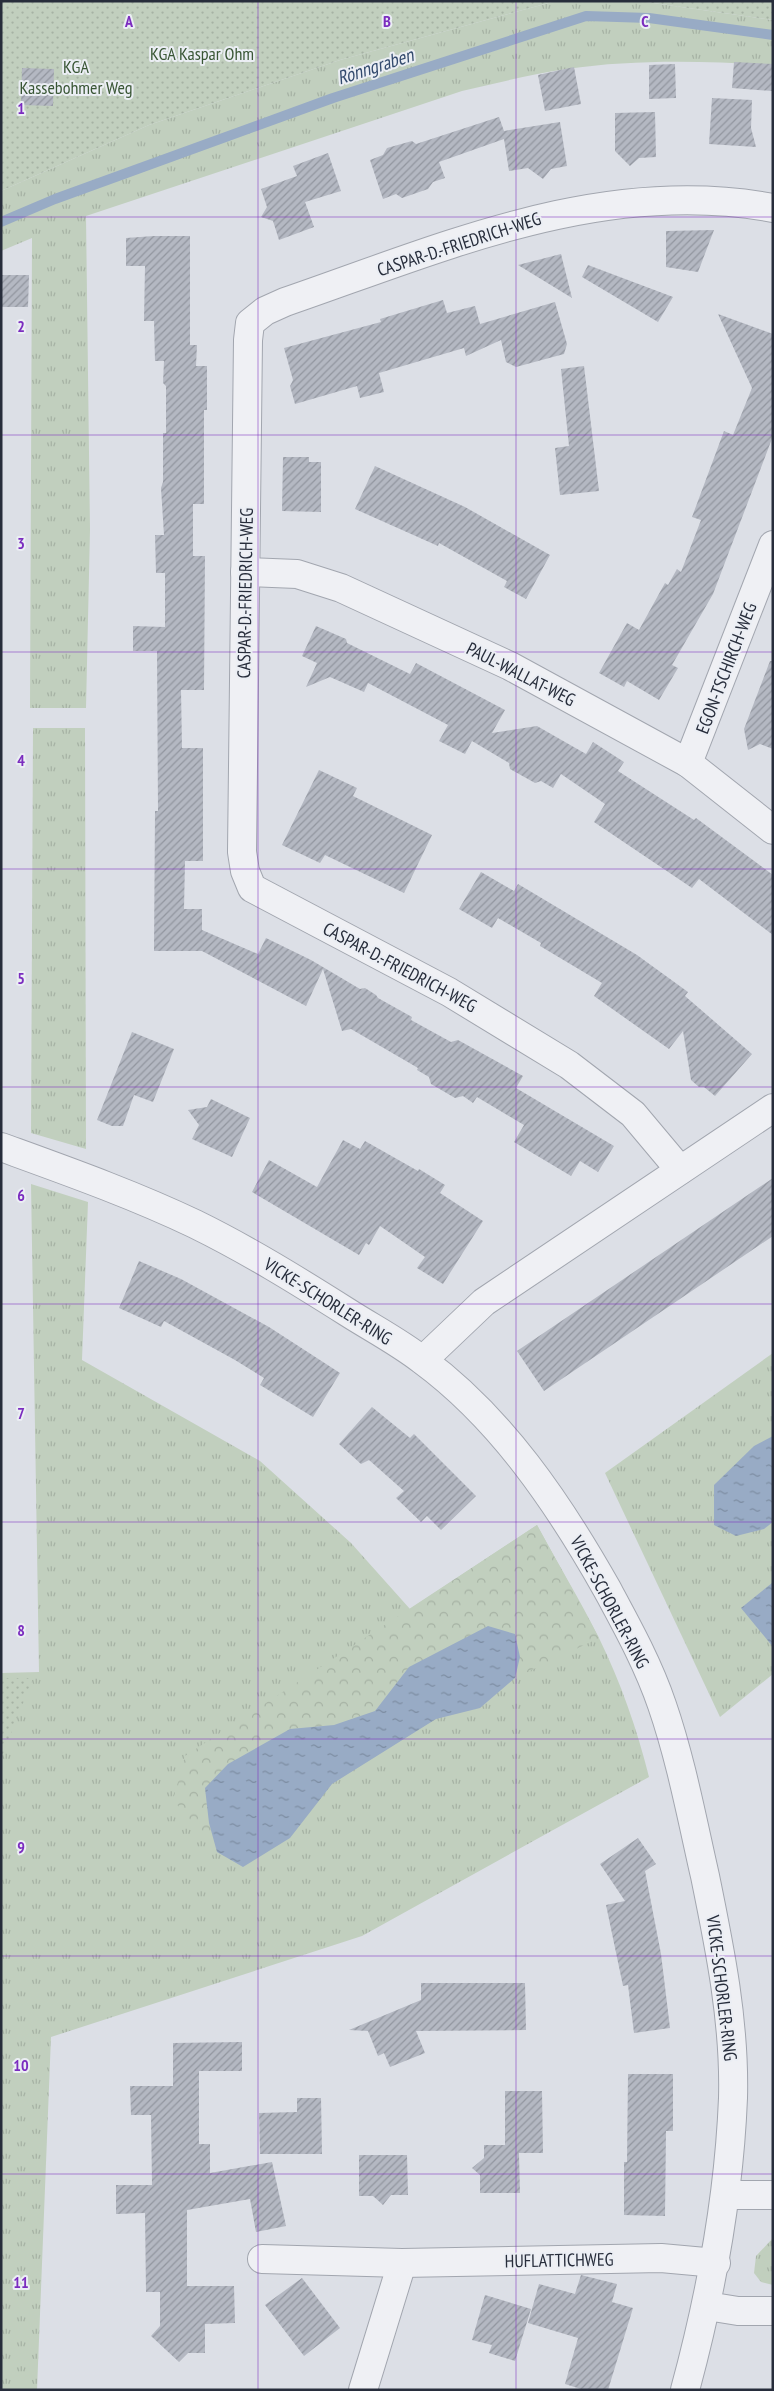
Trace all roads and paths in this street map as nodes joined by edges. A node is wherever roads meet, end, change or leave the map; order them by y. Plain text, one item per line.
1 (773, 208) edge
2 (773, 545) edge
3 (245, 572) junction
4 (688, 763) junction
5 (773, 830) edge
6 (773, 1108) edge
7 (1, 1148) edge
8 (680, 1170) junction
9 (422, 1360) junction
10 (726, 2194) junction
11 (773, 2195) edge
12 (262, 2259) dead end
13 (402, 2263) junction
14 (716, 2263) junction
15 (707, 2306) junction
16 (773, 2311) edge
17 (363, 2390) edge
18 (685, 2390) edge

1 - 3 street, CASPAR-D.-FRIEDRICH-WEG
2 - 4 street, EGON-TSCHIRCH-WEG
3 - 4 street, PAUL-WALLAT-WEG
3 - 8 street, CASPAR-D.-FRIEDRICH-WEG
4 - 5 street, PAUL-WALLAT-WEG
6 - 8 street
7 - 9 street, VICKE-SCHORLER-RING
8 - 9 street
9 - 10 street, VICKE-SCHORLER-RING
10 - 11 street
10 - 14 street, VICKE-SCHORLER-RING
12 - 13 street, HUFLATTICHWEG
13 - 14 street, HUFLATTICHWEG
13 - 17 street
14 - 15 street, VICKE-SCHORLER-RING
15 - 16 street
15 - 18 street, VICKE-SCHORLER-RING

